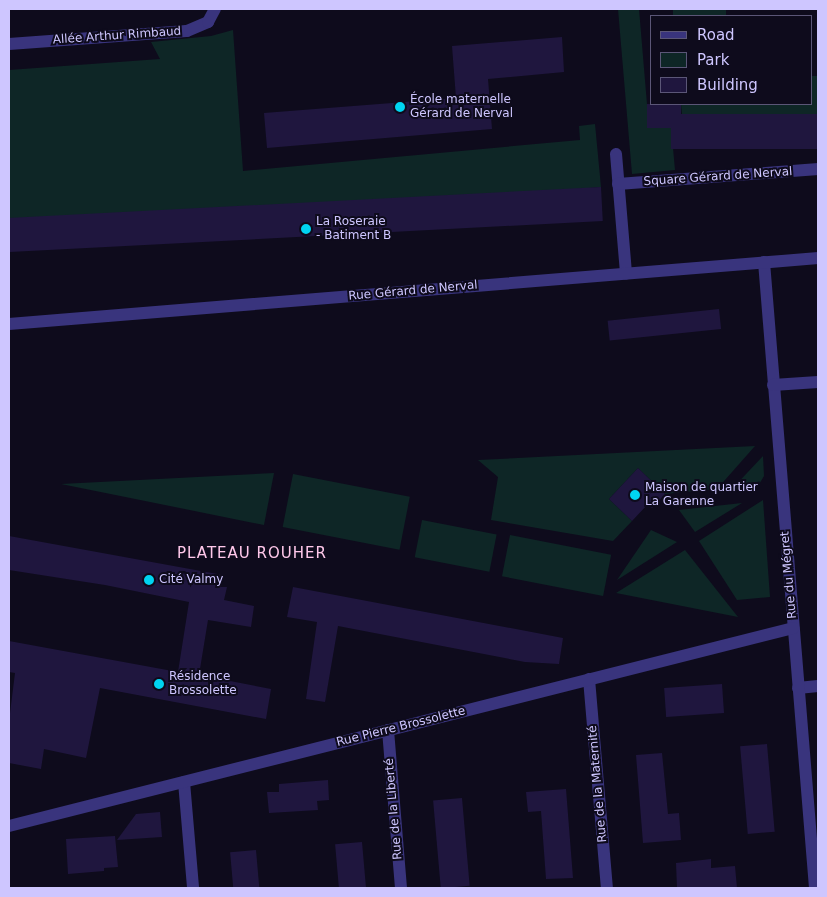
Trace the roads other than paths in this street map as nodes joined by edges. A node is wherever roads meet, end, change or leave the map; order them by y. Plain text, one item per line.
1 (215, 9) edge
2 (9, 44) edge
3 (616, 154) dead end
4 (818, 169) edge
5 (618, 184) junction
6 (818, 258) edge
7 (764, 262) junction
8 (626, 274) junction
9 (9, 324) edge
10 (818, 382) edge
11 (773, 386) junction
12 (793, 628) junction
13 (589, 680) junction
14 (818, 686) edge
15 (798, 688) junction
16 (388, 730) junction
17 (184, 782) junction
18 (9, 826) edge
19 (193, 888) edge
20 (401, 888) edge
21 (607, 888) edge
22 (815, 888) edge

1 - 2 street, Allée Arthur Rimbaud
3 - 5 street
4 - 5 street, Square Gérard de Nerval
5 - 8 street
6 - 7 street, Rue Gérard de Nerval
7 - 8 street, Rue Gérard de Nerval
7 - 11 street, Rue du Mégret
8 - 9 street, Rue Gérard de Nerval
10 - 11 street
11 - 12 street, Rue du Mégret
12 - 13 street, Rue Pierre Brossolette
12 - 15 street, Rue du Mégret
13 - 16 street, Rue Pierre Brossolette
13 - 21 street, Rue de la Maternité
14 - 15 street
15 - 22 street, Rue du Mégret
16 - 17 street, Rue Pierre Brossolette
16 - 20 street, Rue de la Liberté
17 - 18 street, Rue Pierre Brossolette
17 - 19 street

